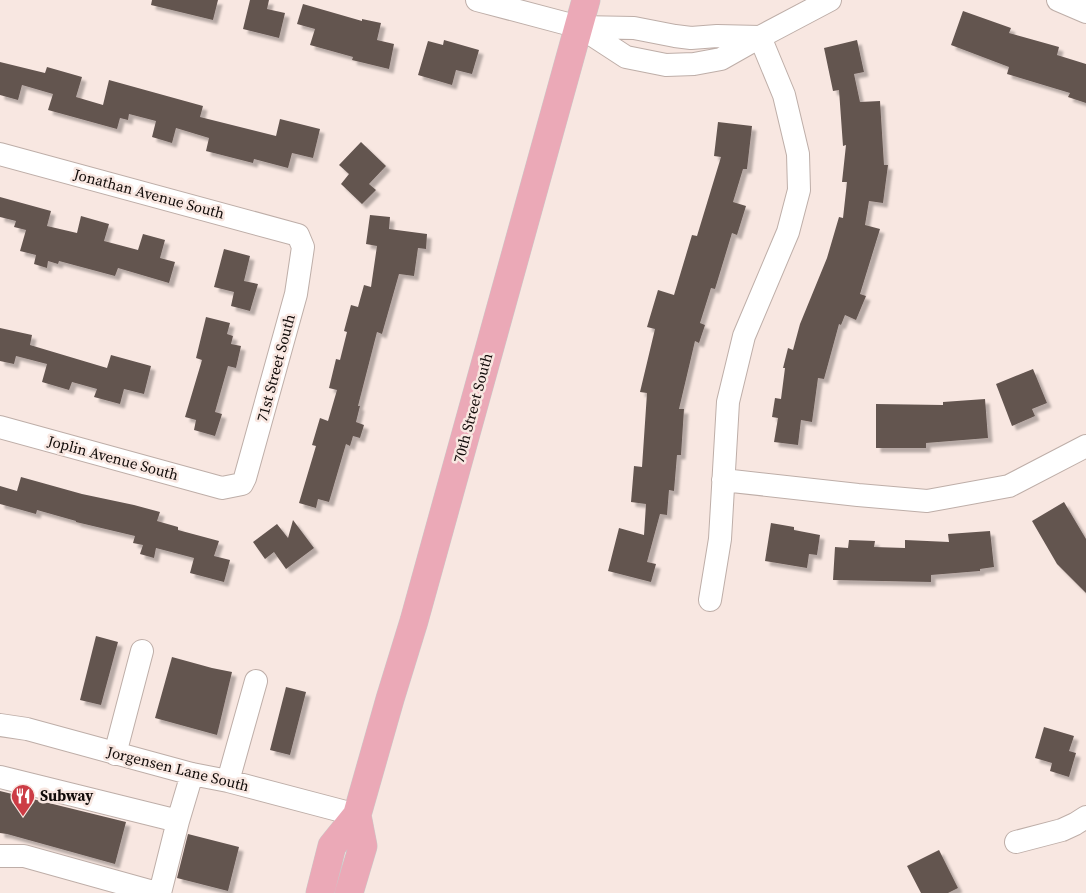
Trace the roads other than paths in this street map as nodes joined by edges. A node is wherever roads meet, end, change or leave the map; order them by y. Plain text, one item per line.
1 (477, 0) edge
2 (586, 0) edge
3 (830, 0) edge
4 (1058, 0) edge
5 (1086, 12) edge
6 (579, 27) junction
7 (760, 37) junction
8 (0, 154) edge
9 (298, 235) joint
10 (0, 427) edge
11 (1085, 448) edge
12 (723, 480) junction
13 (226, 487) joint
14 (710, 600) dead end
15 (142, 651) dead end
16 (256, 681) dead end
17 (0, 725) edge
18 (115, 754) junction
19 (192, 774) junction
20 (0, 777) edge
21 (228, 782) junction
22 (357, 815) junction
23 (1086, 817) edge
24 (178, 821) junction
25 (1016, 842) dead end
26 (0, 856) edge
27 (159, 893) edge
28 (320, 893) edge
29 (349, 893) edge

1 - 6 street
2 - 6 main road, 70th Street South
3 - 7 street
4 - 5 street
6 - 7 street
6 - 7 street
6 - 22 main road, 70th Street South
7 - 12 street
8 - 9 street, Jonathan Avenue South
9 - 13 street, 71st Street South
10 - 13 street, Joplin Avenue South
11 - 12 street
12 - 14 street
15 - 18 street
16 - 21 street
17 - 18 street, Jorgensen Lane South
18 - 19 street, Jorgensen Lane South
19 - 21 street, Jorgensen Lane South
19 - 24 street
20 - 24 street
21 - 22 street, Jorgensen Lane South
22 - 28 main road, 70th Street South
22 - 29 main road, 70th Street South
23 - 25 street
24 - 27 street
26 - 27 street

